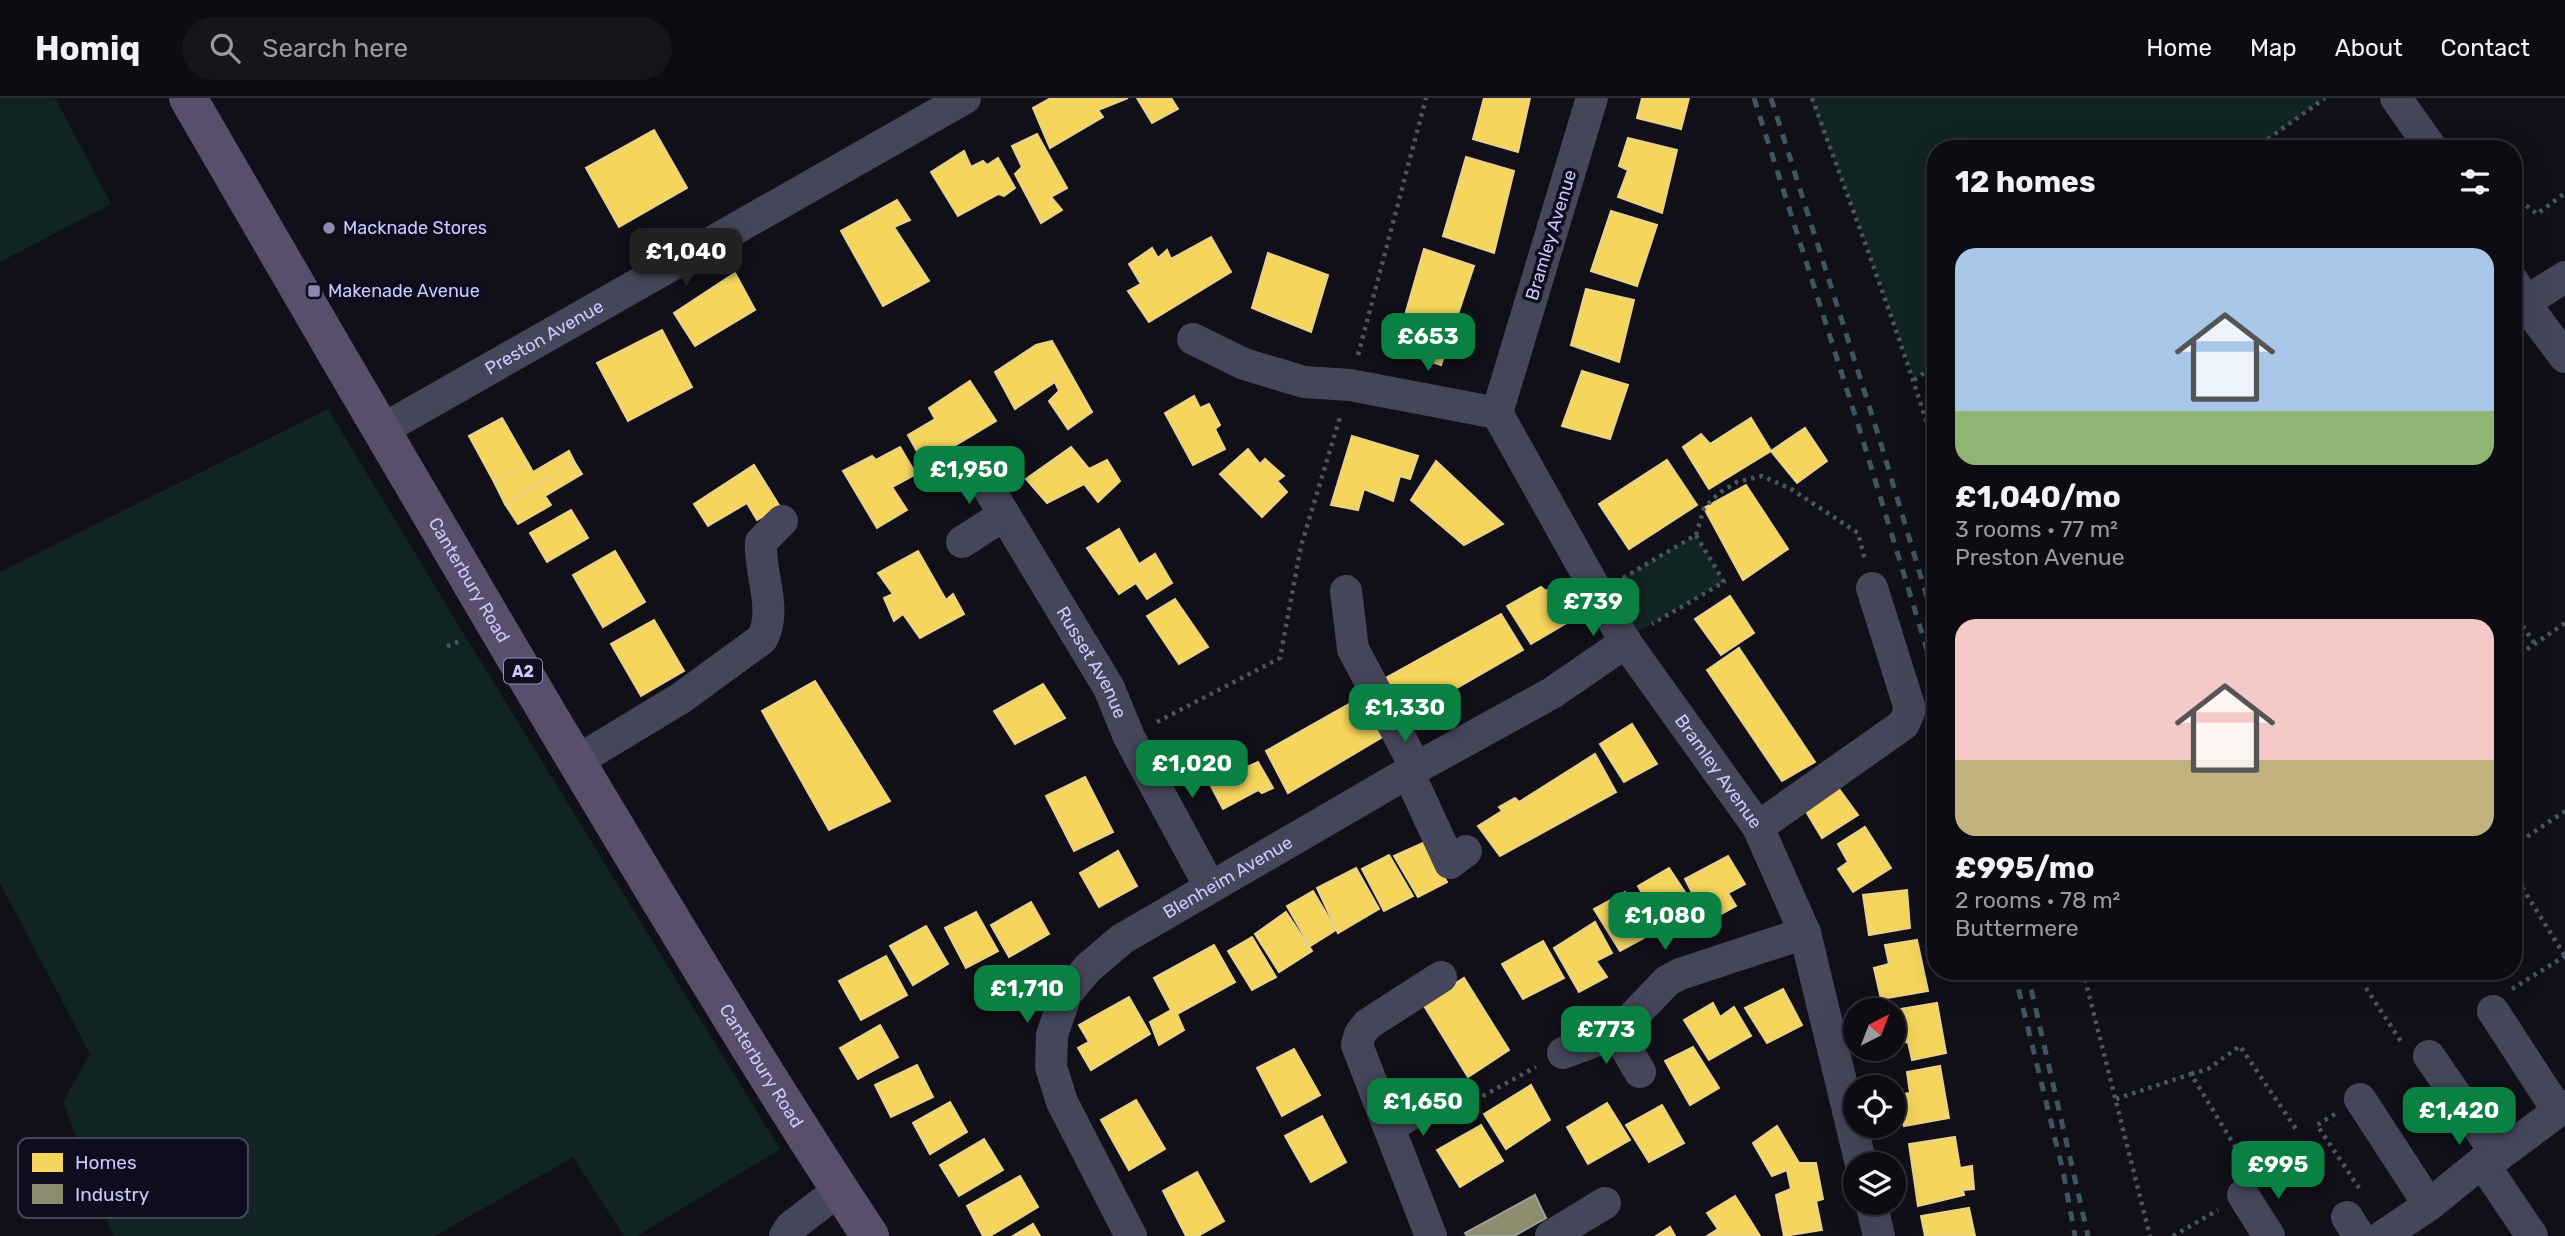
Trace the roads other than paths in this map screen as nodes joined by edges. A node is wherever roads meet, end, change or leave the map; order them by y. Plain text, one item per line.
1 (188, 98) edge
2 (965, 98) edge
3 (1592, 98) edge
4 (2396, 98) edge
5 (2426, 140) edge
6 (2565, 277) edge
7 (2522, 304) edge
8 (2522, 306) edge
9 (1193, 338) dead end
10 (2565, 357) edge
11 (1497, 413) junction
12 (380, 431) junction
13 (981, 475) dead end
14 (1004, 515) junction
15 (782, 521) dead end
16 (962, 542) dead end
17 (1872, 588) road end
18 (1346, 591) dead end
19 (1625, 641) junction
20 (576, 761) junction
21 (1413, 771) junction
22 (1758, 827) junction
23 (1466, 851) dead end
24 (1210, 887) junction
25 (1805, 933) junction
26 (1441, 977) dead end
27 (2493, 1012) road end
28 (1617, 1033) junction
29 (1563, 1053) road end
30 (2429, 1056) road end
31 (1640, 1072) dead end
32 (2360, 1099) road end
33 (1430, 1103) road end
34 (2562, 1108) edge
35 (1389, 1127) junction
36 (1858, 1152) edge
37 (2490, 1159) junction
38 (839, 1189) junction
39 (2243, 1195) road end
40 (1605, 1203) dead end
41 (2429, 1205) junction
42 (1874, 1215) edge
43 (785, 1236) edge
44 (870, 1236) edge
45 (1130, 1236) edge
46 (1431, 1236) edge
47 (1552, 1236) edge
48 (1879, 1236) edge
49 (2269, 1236) edge
50 (2383, 1236) edge
51 (2532, 1236) edge

1 - 12 main road, Canterbury Road / A2
2 - 12 street, Preston Avenue
3 - 11 street, Bramley Avenue
4 - 5 street
6 - 7 street
8 - 10 street
9 - 11 street
11 - 19 street, Bramley Avenue
12 - 20 main road, Canterbury Road / A2
13 - 14 street, Russet Avenue
14 - 16 street
14 - 24 street, Russet Avenue
15 - 20 street
17 - 22 street
18 - 21 street
19 - 21 street, Blenheim Avenue
19 - 22 street, Bramley Avenue
20 - 38 main road, Canterbury Road / A2
21 - 23 street
21 - 24 street, Blenheim Avenue
22 - 25 street, Bramley Avenue
24 - 45 street, Blenheim Avenue
25 - 28 street
25 - 36 street, Bramley Avenue
26 - 35 street
27 - 34 street
28 - 29 street
28 - 31 street
30 - 37 street
32 - 41 street
33 - 35 street
34 - 37 street
35 - 46 street
37 - 41 street
37 - 51 street
38 - 43 street
38 - 44 main road, Canterbury Road / A2
39 - 49 street
40 - 47 street
41 - 50 street
42 - 48 street

